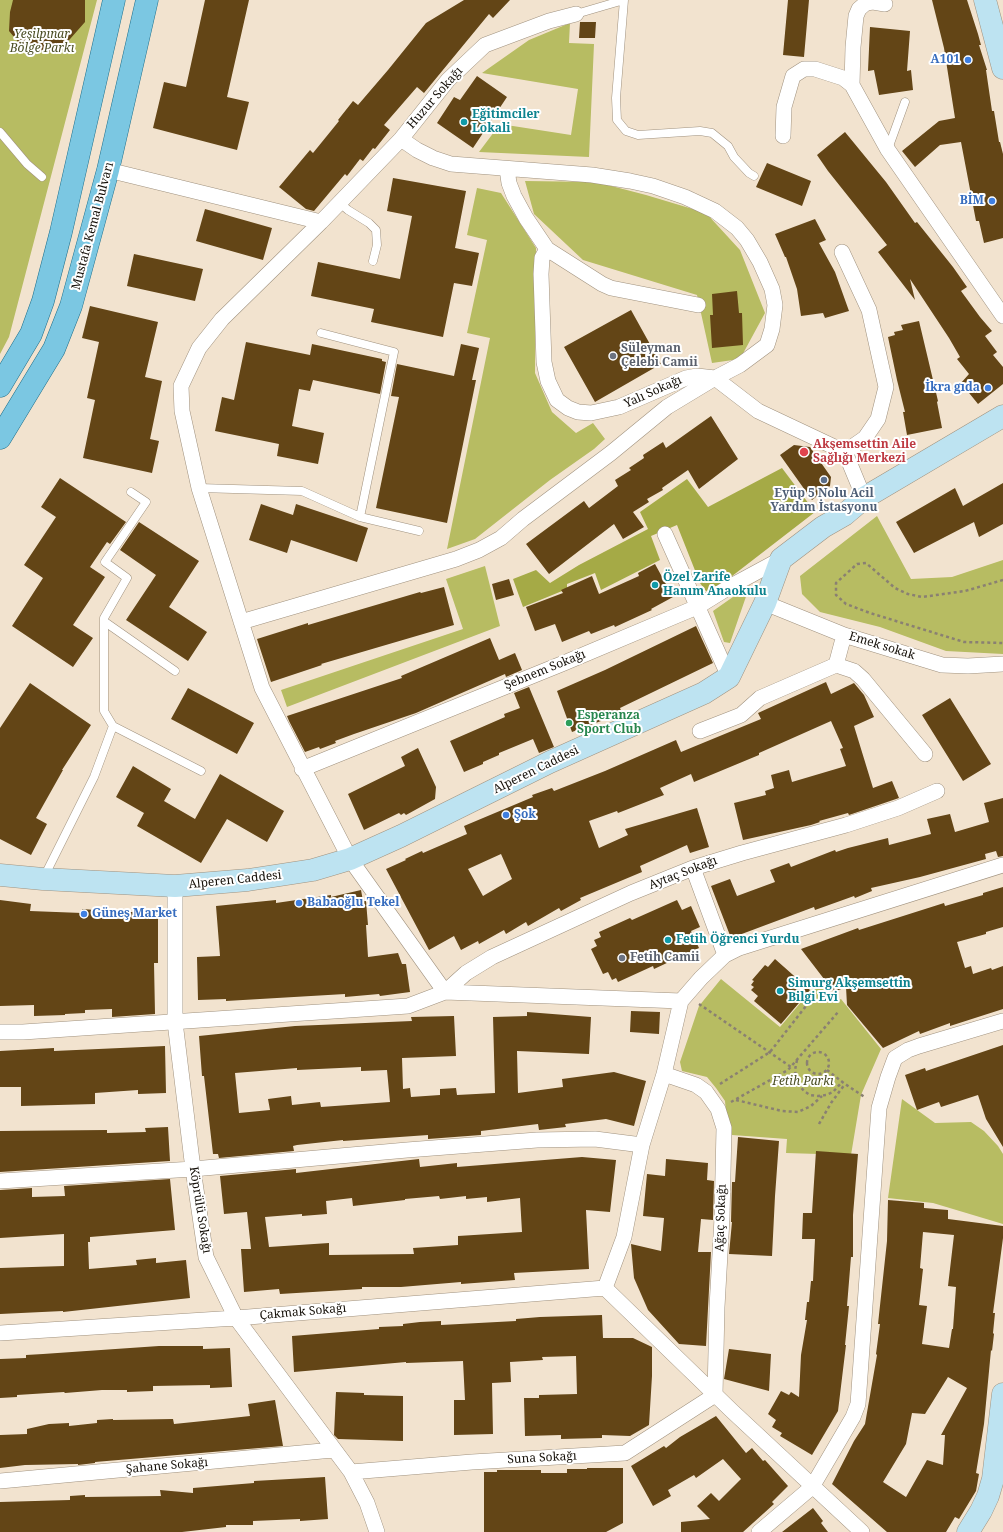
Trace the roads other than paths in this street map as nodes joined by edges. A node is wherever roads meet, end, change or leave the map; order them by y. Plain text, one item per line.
1 (114, 0) edge
2 (147, 0) edge
3 (985, 0) edge
4 (885, 4) dead end
5 (576, 14) joint
6 (1002, 60) edge
7 (852, 85) junction
8 (905, 102) dead end
9 (0, 132) edge
10 (783, 136) dead end
11 (401, 138) junction
12 (888, 150) junction
13 (507, 169) junction
14 (108, 170) junction
15 (754, 176) dead end
16 (42, 177) dead end
17 (340, 203) junction
18 (321, 222) junction
19 (547, 249) junction
20 (842, 252) dead end
21 (373, 261) dead end
22 (698, 305) dead end
23 (1003, 316) edge
24 (321, 333) dead end
25 (715, 378) junction
26 (0, 386) edge
27 (1003, 416) edge
28 (0, 438) edge
29 (845, 452) junction
30 (199, 488) junction
31 (131, 492) dead end
32 (864, 498) junction
33 (360, 517) junction
34 (419, 531) dead end
35 (665, 534) dead end
36 (781, 559) junction
37 (765, 604) junction
38 (697, 607) junction
39 (105, 622) junction
40 (241, 622) junction
41 (844, 635) junction
42 (1003, 664) edge
43 (836, 665) junction
44 (175, 671) dead end
45 (729, 677) junction
46 (113, 726) junction
47 (700, 731) dead end
48 (925, 754) dead end
49 (302, 769) junction
50 (201, 770) dead end
51 (937, 791) dead end
52 (350, 859) junction
53 (1003, 865) edge
54 (693, 868) junction
55 (0, 875) edge
56 (43, 879) junction
57 (175, 886) junction
58 (725, 955) junction
59 (445, 992) junction
60 (683, 998) junction
61 (1003, 1021) edge
62 (175, 1022) junction
63 (0, 1032) edge
64 (664, 1074) junction
65 (642, 1145) junction
66 (193, 1169) junction
67 (0, 1181) edge
68 (605, 1288) junction
69 (236, 1318) junction
70 (0, 1333) edge
71 (1003, 1394) edge
72 (714, 1395) junction
73 (333, 1450) junction
74 (351, 1472) junction
75 (0, 1481) edge
76 (812, 1487) junction
77 (377, 1532) edge
78 (759, 1532) edge
79 (862, 1532) edge
80 (968, 1532) edge

1 - 26 main road
2 - 14 main road, Mustafa Kemal Bulvarı
3 - 6 street
4 - 7 street
5 - 11 street, Huzur Sokağı
5 - 15 lane
7 - 10 street
7 - 12 street
8 - 12 lane
9 - 16 lane
11 - 13 street
11 - 17 street, Huzur Sokağı
12 - 23 street
13 - 19 street
13 - 25 street
14 - 18 street
14 - 28 main road, Mustafa Kemal Bulvarı
17 - 18 street, Huzur Sokağı
17 - 21 lane
18 - 30 street, Huzur Sokağı
19 - 22 street
19 - 25 street, Yalı Sokağı
20 - 29 street
24 - 33 lane
25 - 29 street
25 - 40 street
27 - 32 street
29 - 32 street
30 - 33 lane
30 - 40 street, Huzur Sokağı
31 - 39 lane
32 - 36 street
33 - 34 lane
35 - 38 street
36 - 37 street
36 - 38 street, Şebnem Sokağı
37 - 41 street, Emek sokak
37 - 45 street
38 - 45 street
38 - 49 street, Şebnem Sokağı
39 - 44 lane
39 - 46 lane
40 - 49 street, Huzur Sokağı
41 - 42 street, Emek sokak
41 - 43 street
43 - 47 street
43 - 48 street
45 - 52 street, Alperen Caddesi
46 - 50 lane
46 - 56 lane
49 - 52 street, Huzur Sokağı
51 - 54 street, Aytaç Sokağı
52 - 57 street, Alperen Caddesi
52 - 59 street, Huzur Sokağı
53 - 58 street
54 - 58 street
54 - 59 street, Aytaç Sokağı
55 - 56 street, Alperen Caddesi
56 - 57 street, Alperen Caddesi
57 - 62 street, Köprülü Sokağı
58 - 60 street
59 - 60 street
59 - 62 street
60 - 64 street
61 - 76 street
62 - 63 street
62 - 66 street, Köprülü Sokağı
64 - 65 street
64 - 72 street, Ağaç Sokağı
65 - 66 street
65 - 68 street
66 - 67 street
66 - 69 street, Köprülü Sokağı
68 - 69 street, Çakmak Sokağı
68 - 72 street
69 - 70 street, Çakmak Sokağı
69 - 73 street, Köprülü Sokağı
71 - 80 street
72 - 74 street, Suna Sokağı
72 - 76 street
73 - 74 street, Köprülü Sokağı
73 - 75 street, Şahane Sokağı
74 - 77 street, Köprülü Sokağı
76 - 78 street
76 - 79 street

